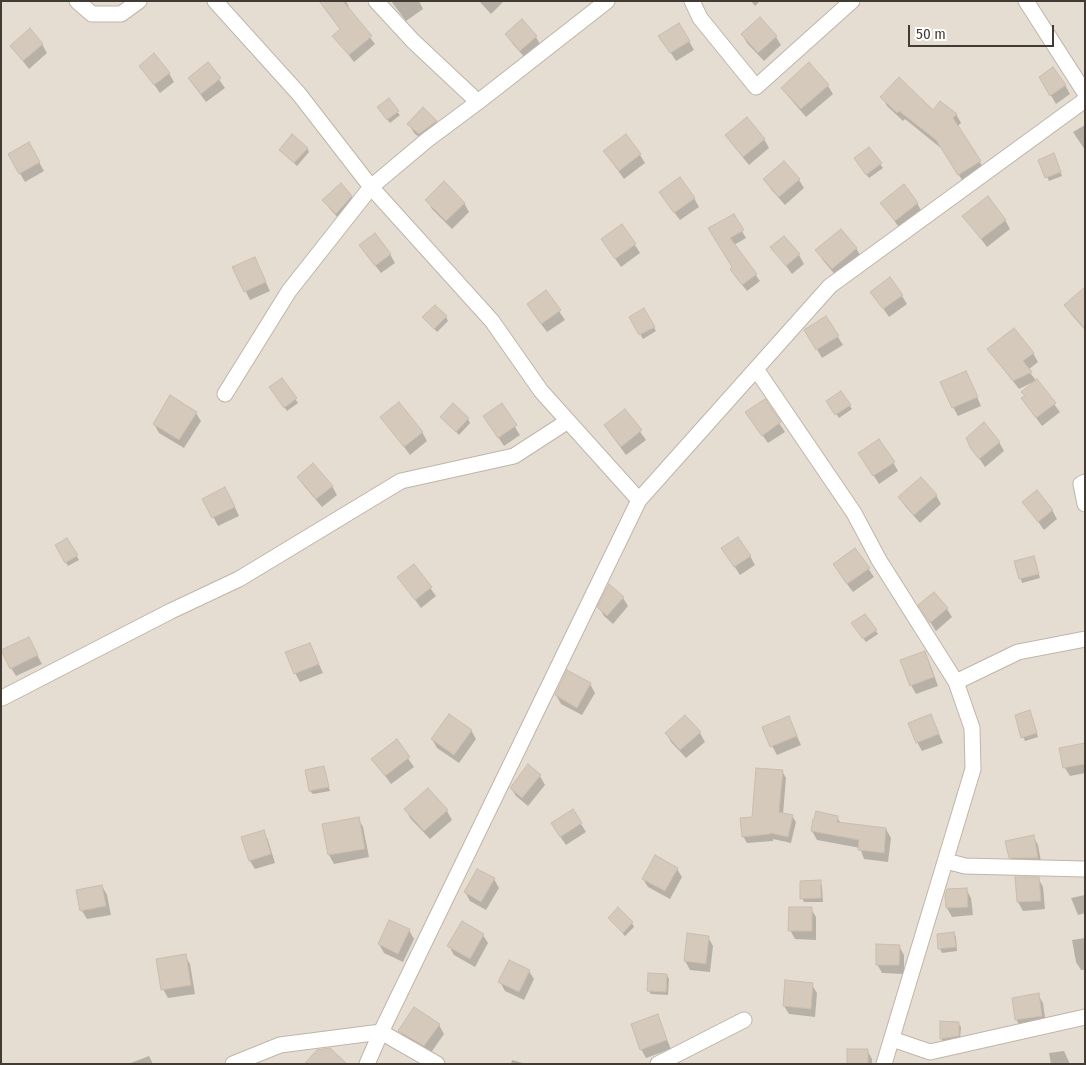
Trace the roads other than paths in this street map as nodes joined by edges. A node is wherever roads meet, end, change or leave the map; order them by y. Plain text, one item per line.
1 (77, 1) edge
2 (139, 1) edge
3 (215, 1) edge
4 (376, 1) edge
5 (607, 1) edge
6 (692, 1) edge
7 (852, 1) edge
8 (1026, 1) edge
9 (1085, 93) edge
10 (1085, 100) edge
11 (478, 102) junction
12 (370, 187) junction
13 (756, 369) junction
14 (225, 394) dead end
15 (568, 421) junction
16 (1085, 482) edge
17 (639, 500) junction
18 (1085, 504) edge
19 (1085, 639) edge
20 (956, 682) junction
21 (2, 698) edge
22 (946, 860) junction
23 (1085, 869) edge
24 (1085, 1017) edge
25 (744, 1020) dead end
26 (381, 1032) junction
27 (892, 1039) junction
28 (233, 1064) edge
29 (367, 1064) edge
30 (437, 1064) edge
31 (658, 1064) edge
32 (884, 1064) edge

1 - 2 street
3 - 12 street
4 - 11 street
5 - 11 street
6 - 7 street
8 - 9 street
10 - 13 street
11 - 12 street
12 - 14 street
12 - 15 street
13 - 17 street
13 - 20 street
15 - 17 street
15 - 21 street
16 - 18 street
17 - 26 street
19 - 20 street
20 - 22 street
22 - 23 street
22 - 27 street
24 - 27 street
25 - 31 street
26 - 28 street
26 - 29 street
26 - 30 street
27 - 32 street

